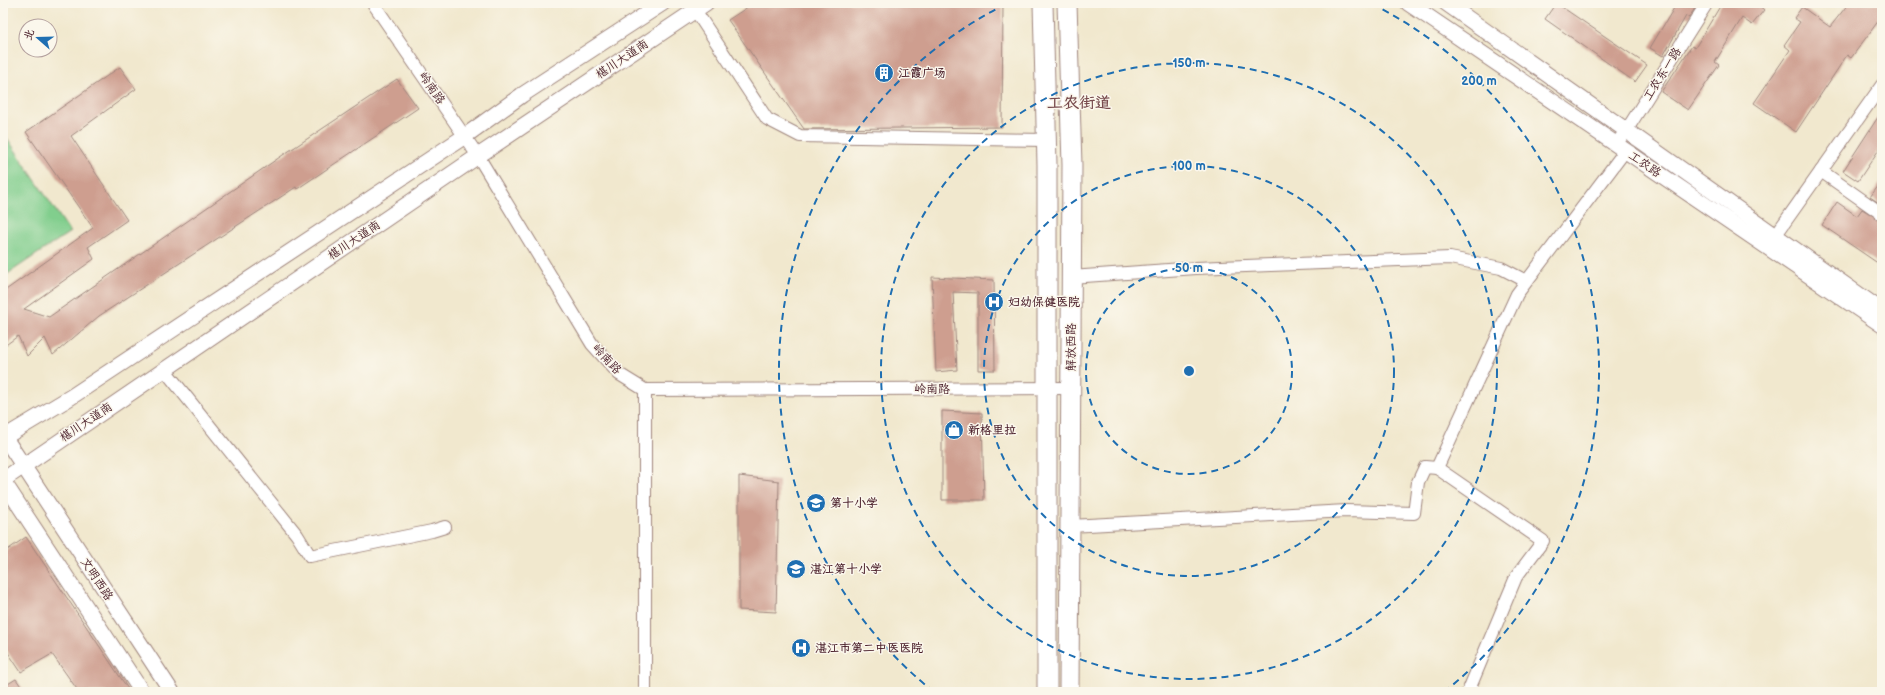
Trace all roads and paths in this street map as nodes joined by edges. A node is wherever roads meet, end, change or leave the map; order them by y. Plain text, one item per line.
1 (373, 3) edge
2 (662, 3) edge
3 (1043, 3) edge
4 (1067, 3) edge
5 (1408, 3) edge
6 (1446, 3) edge
7 (1707, 3) edge
8 (700, 6) edge
9 (1882, 85) edge
10 (1626, 131) junction
11 (465, 136) junction
12 (1046, 140) junction
13 (1621, 148) junction
14 (478, 156) junction
15 (1821, 171) junction
16 (1882, 214) edge
17 (1775, 236) junction
18 (1071, 277) junction
19 (1526, 281) junction
20 (1882, 311) edge
21 (1882, 325) edge
22 (164, 369) junction
23 (1071, 388) junction
24 (1047, 389) junction
25 (645, 390) junction
26 (3, 437) edge
27 (23, 465) junction
28 (1437, 468) junction
29 (3, 480) edge
30 (1070, 526) junction
31 (445, 527) dead end
32 (142, 692) edge
33 (172, 692) edge
34 (645, 692) edge
35 (1047, 692) edge
36 (1069, 692) edge
37 (1468, 692) edge

1 - 11 street, 岭南路
2 - 11 street, 椹川大道南
3 - 12 main road, 解放西路
4 - 18 main road, 解放西路
5 - 13 street, 工农路
6 - 10 street, 工农路
7 - 10 street, 工农东一路
8 - 12 street
8 - 14 street, 椹川大道南
9 - 15 street
10 - 13 street, 工农东一路
10 - 17 street, 工农路
11 - 14 street, 岭南路
11 - 26 street, 椹川大道南
12 - 24 main road, 解放西路
13 - 19 street, 工农东一路
13 - 21 street, 工农路
14 - 22 street, 椹川大道南
14 - 25 street, 岭南路
15 - 16 street
15 - 17 street
17 - 20 street, 工农路
18 - 19 street
18 - 23 main road, 解放西路
19 - 28 street, 工农东一路
22 - 27 street, 椹川大道南
22 - 31 street
23 - 24 street, 岭南路
23 - 30 main road, 解放西路
24 - 25 street, 岭南路
24 - 35 main road, 解放西路
25 - 34 street
26 - 27 street, 文明西路
27 - 29 street, 椹川大道南
27 - 33 street, 文明西路
28 - 30 street
28 - 37 street
29 - 32 street, 文明西路
30 - 36 main road, 解放西路

